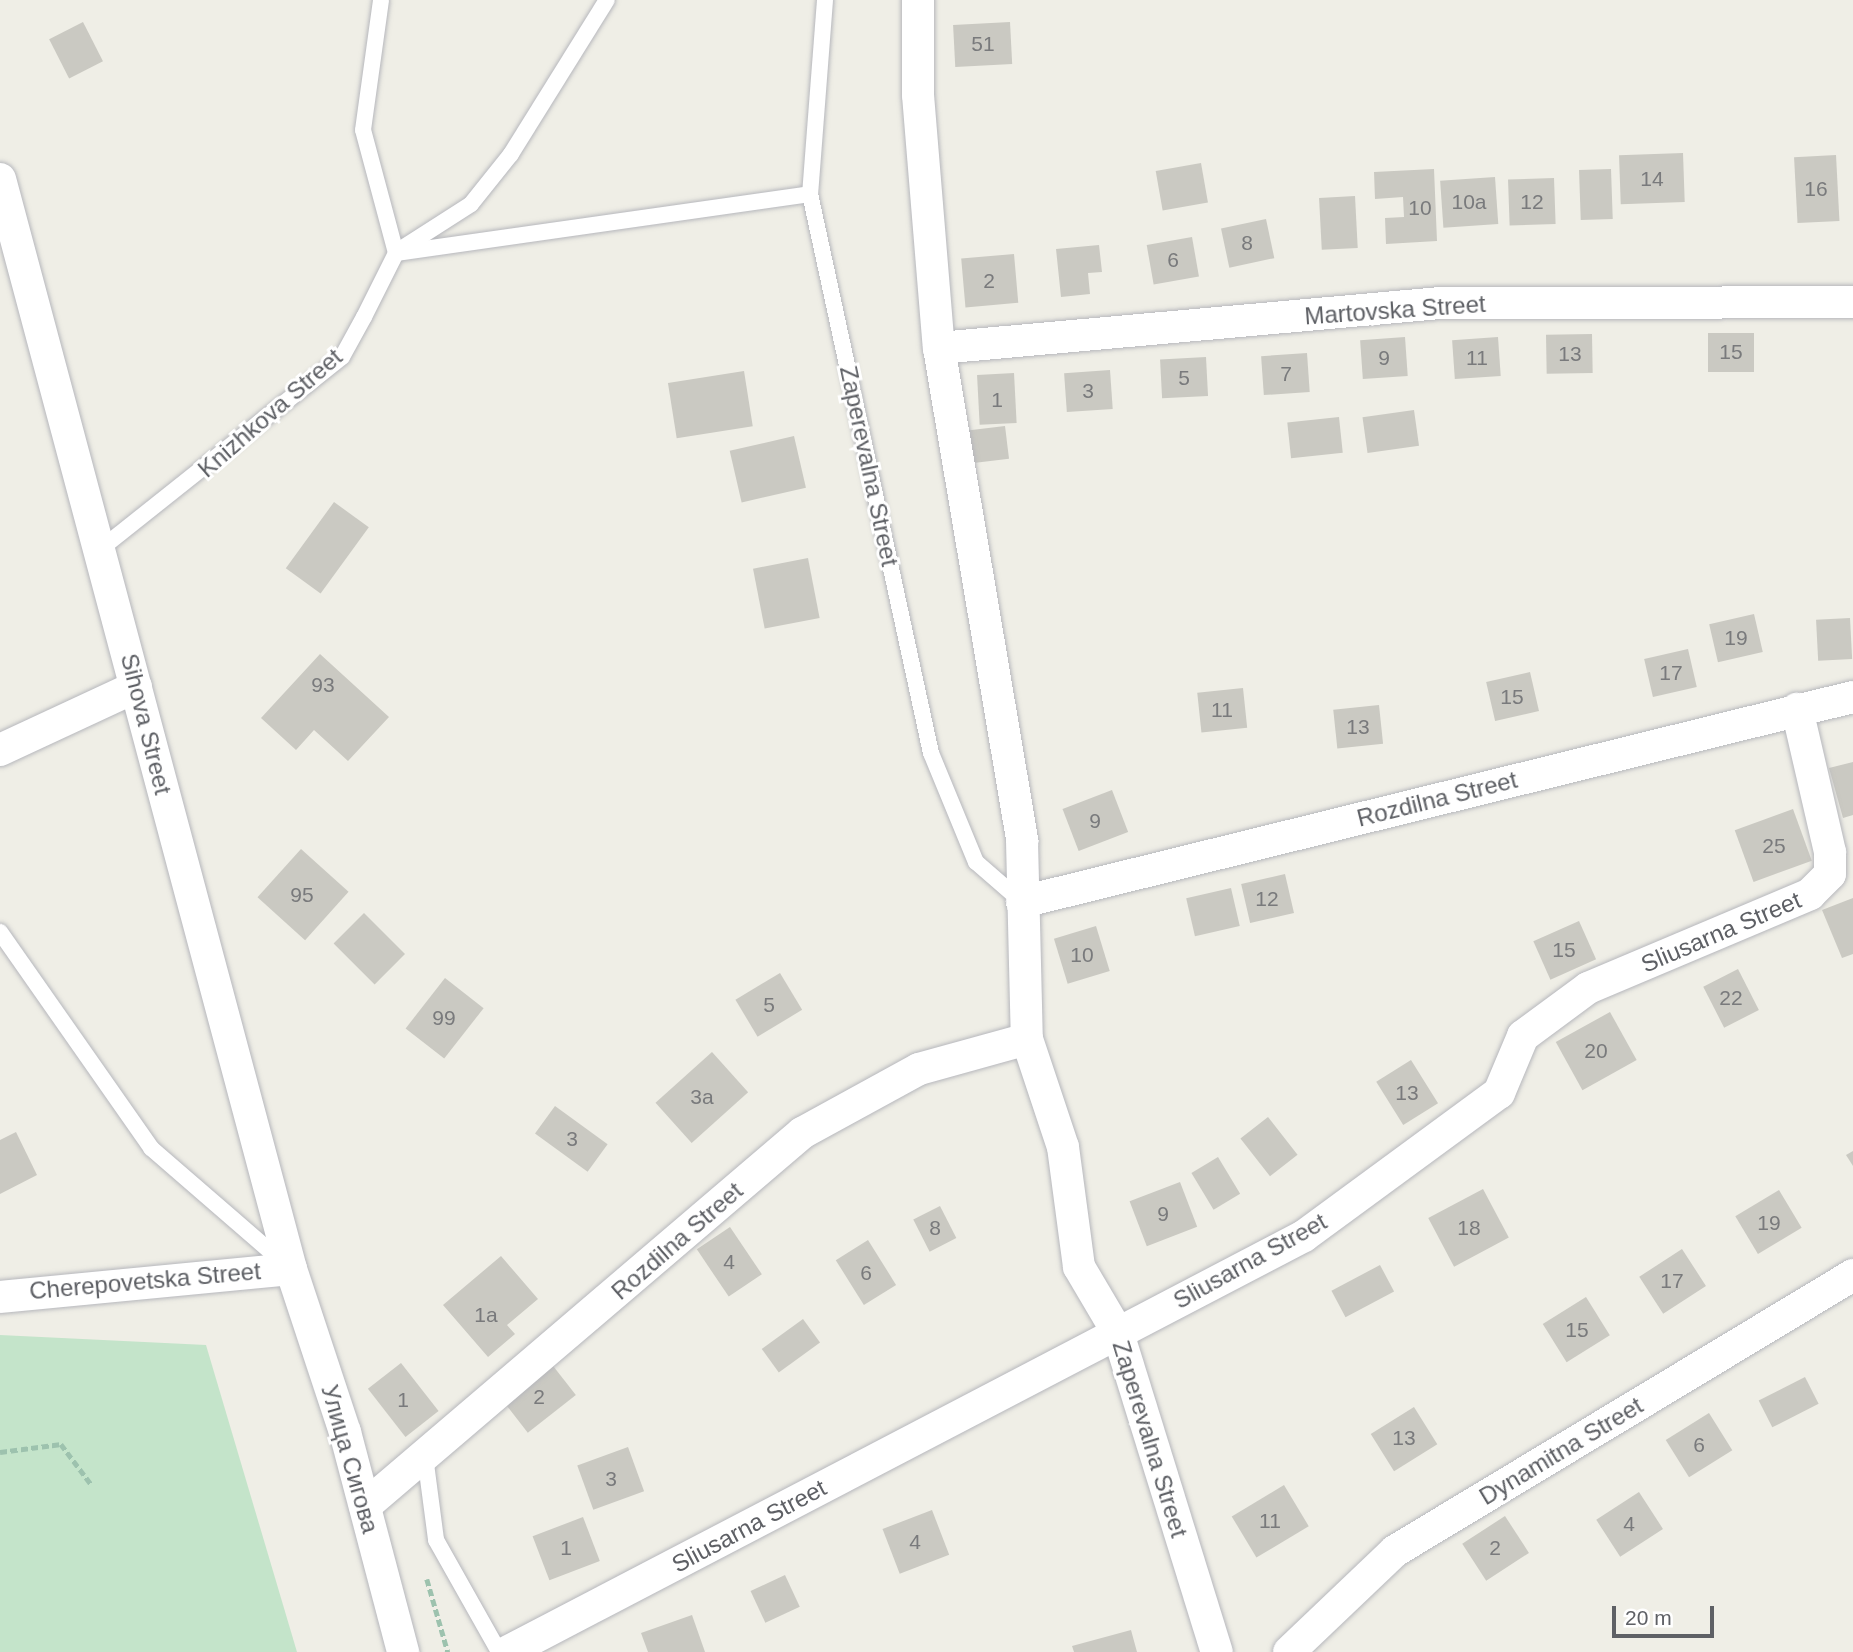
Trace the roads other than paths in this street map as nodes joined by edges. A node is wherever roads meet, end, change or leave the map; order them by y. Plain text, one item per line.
1 (381, 0) edge
2 (607, 0) edge
3 (825, 0) edge
4 (918, 0) edge
5 (0, 179) edge
6 (810, 194) junction
7 (396, 253) junction
8 (1853, 302) edge
9 (939, 348) junction
10 (103, 547) junction
11 (136, 687) junction
12 (1853, 697) edge
13 (1797, 709) junction
14 (0, 750) edge
15 (1022, 902) junction
16 (0, 932) edge
17 (1027, 1039) junction
18 (291, 1269) junction
19 (1853, 1275) edge
20 (0, 1297) edge
21 (1118, 1333) junction
22 (425, 1456) junction
23 (365, 1506) junction
24 (403, 1652) edge
25 (499, 1652) edge
26 (507, 1652) edge
27 (1217, 1652) edge
28 (1289, 1652) edge

1 - 7 lane
2 - 7 lane
3 - 6 lane, Zaperevalna Street
4 - 9 street, Zaperevalna Street
5 - 10 street, Sihova Street
6 - 7 lane
6 - 15 lane, Zaperevalna Street
7 - 10 lane, Knizhkova Street
8 - 9 street, Martovska Street
9 - 15 street, Zaperevalna Street
10 - 11 street, Sihova Street
11 - 14 street
11 - 18 street, Sihova Street
12 - 13 street, Rozdilna Street
13 - 15 street, Rozdilna Street
13 - 21 street, Sliusarna Street
15 - 17 street, Zaperevalna Street
16 - 18 lane
17 - 21 street, Zaperevalna Street
17 - 22 street, Rozdilna Street
18 - 20 street, Cherepovetska Street
18 - 23 street, Улица Сигова
19 - 28 street, Dynamitna Street
21 - 26 street, Sliusarna Street
21 - 27 street, Zaperevalna Street
22 - 23 street, Rozdilna Street
22 - 25 lane
23 - 24 street, Улица Сигова

